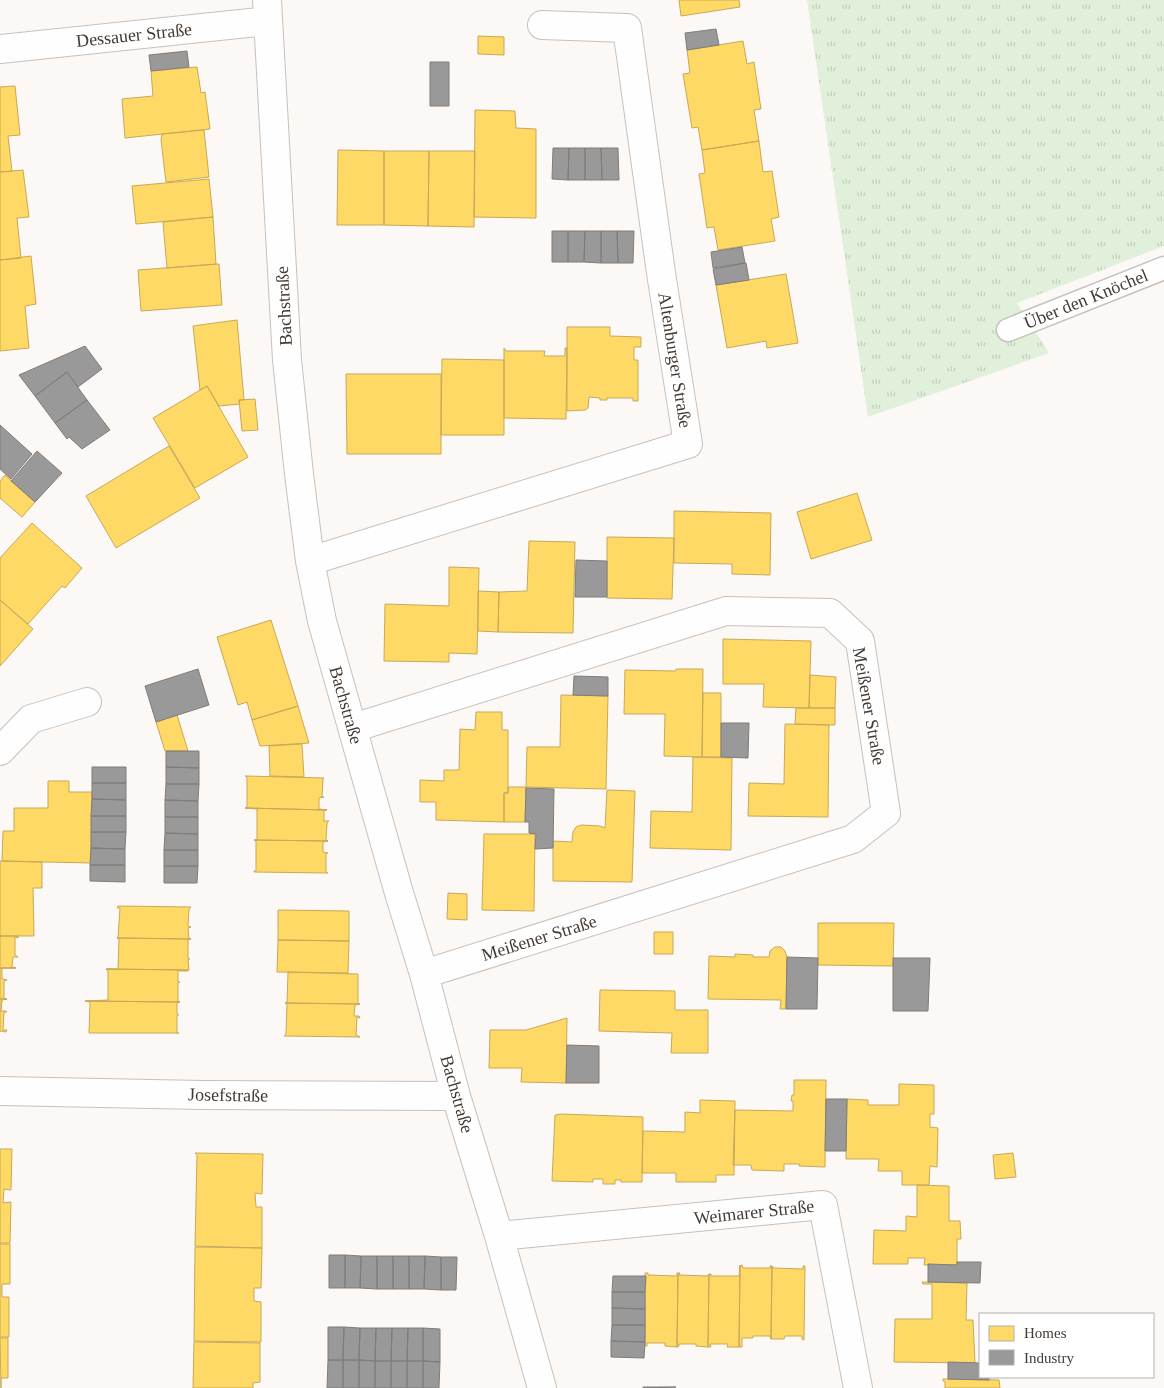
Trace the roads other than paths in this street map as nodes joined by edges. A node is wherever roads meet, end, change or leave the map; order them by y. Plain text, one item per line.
1 (267, 10) edge
2 (542, 25) dead end
3 (0, 49) edge
4 (1164, 268) edge
5 (1008, 330) dead end
6 (310, 561) junction
7 (87, 702) dead end
8 (353, 728) junction
9 (0, 751) edge
10 (424, 974) junction
11 (0, 1091) edge
12 (456, 1096) junction
13 (499, 1236) junction
14 (542, 1388) edge
15 (858, 1388) edge

1 - 3 street, Dessauer Straße
1 - 6 street, Bachstraße
2 - 6 street, Altenburger Straße
4 - 5 lane, Über den Knöchel
6 - 8 street, Bachstraße
7 - 9 street
8 - 10 street, Bachstraße
8 - 10 street, Meißener Straße
10 - 12 street, Bachstraße
11 - 12 street, Josefstraße
12 - 13 street, Bachstraße
13 - 14 street, Bachstraße
13 - 15 street, Weimarer Straße

